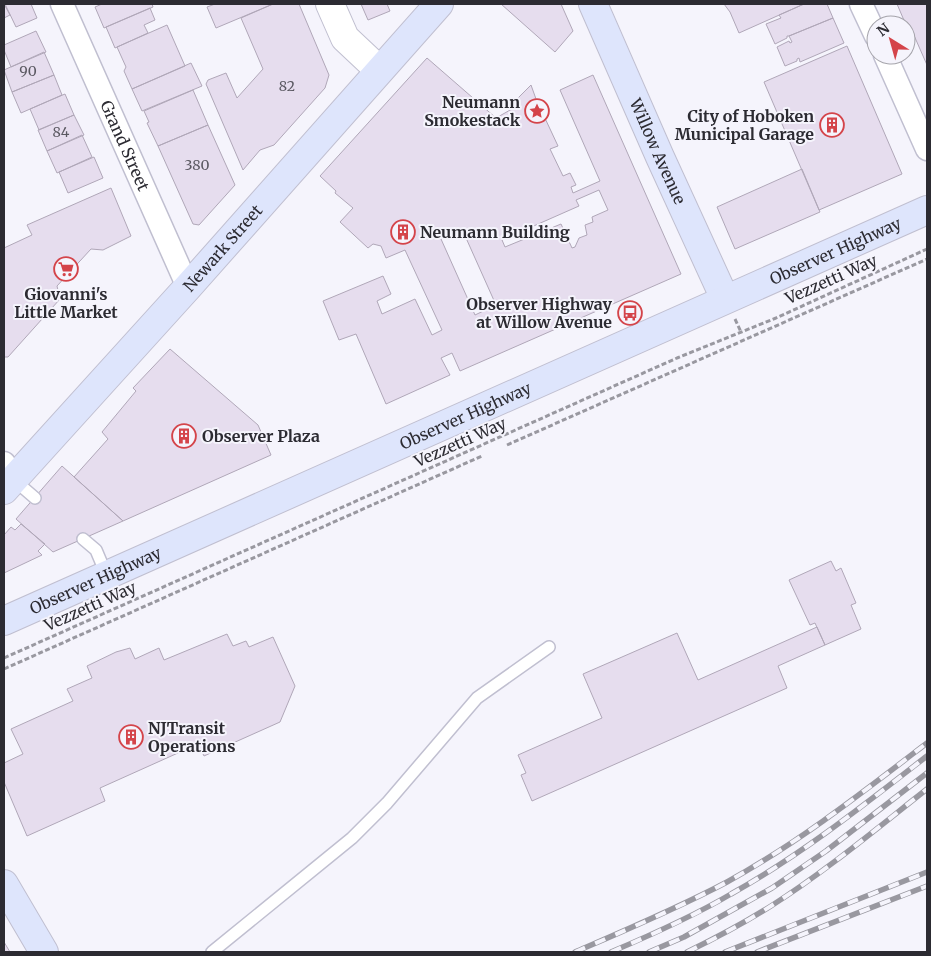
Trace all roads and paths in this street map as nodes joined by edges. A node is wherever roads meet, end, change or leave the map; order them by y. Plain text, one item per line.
1 (62, 4) edge
2 (330, 4) edge
3 (439, 4) edge
4 (593, 4) edge
5 (890, 65) edge
6 (379, 70) junction
7 (927, 148) edge
8 (927, 210) edge
9 (927, 249) edge
10 (927, 259) edge
11 (188, 287) junction
12 (725, 299) junction
13 (508, 445) dead end
14 (482, 456) dead end
15 (7, 477) edge
16 (35, 498) dead end
17 (83, 539) dead end
18 (107, 576) junction
19 (4, 621) edge
20 (549, 647) dead end
21 (4, 658) edge
22 (4, 669) edge
23 (4, 884) edge
24 (44, 952) edge
25 (212, 952) edge

1 - 11 street, Grand Street
2 - 6 street
3 - 6 main road, Newark Street
4 - 12 main road, Willow Avenue
5 - 7 street
6 - 11 main road, Newark Street
8 - 12 main road, Observer Highway
9 - 21 path, Vezzetti Way
10 - 13 path
11 - 15 main road, Newark Street
12 - 18 main road, Observer Highway
14 - 22 path
15 - 16 lane
17 - 18 lane
18 - 19 main road, Observer Highway
20 - 25 lane
23 - 24 main road

